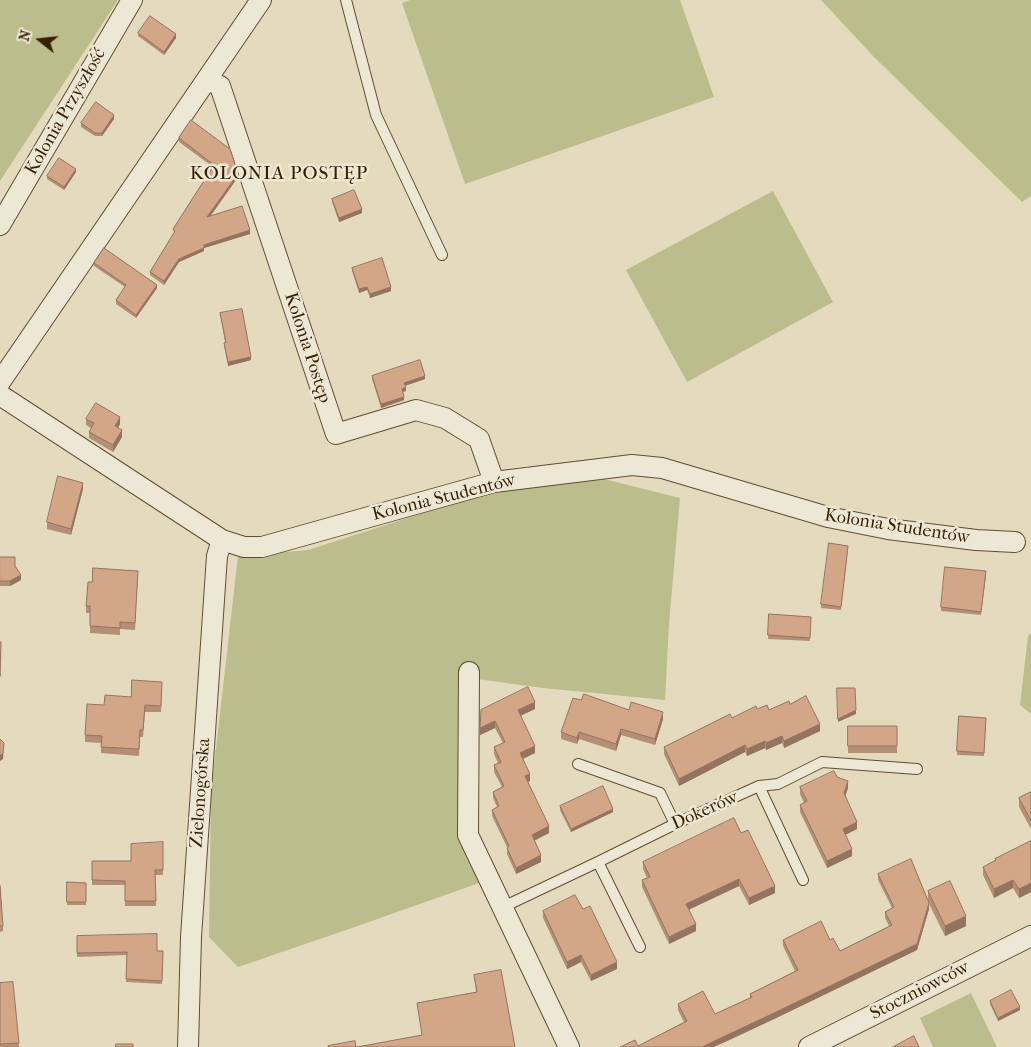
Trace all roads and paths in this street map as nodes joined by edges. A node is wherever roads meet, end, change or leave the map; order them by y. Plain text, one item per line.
1 (132, 0) edge
2 (261, 0) edge
3 (346, 0) edge
4 (207, 79) junction
5 (0, 225) edge
6 (442, 255) dead end
7 (0, 382) edge
8 (0, 395) edge
9 (494, 482) junction
10 (222, 540) junction
11 (1015, 542) dead end
12 (469, 672) dead end
13 (578, 764) dead end
14 (917, 769) dead end
15 (759, 786) junction
16 (675, 824) junction
17 (598, 862) junction
18 (803, 880) dead end
19 (503, 908) junction
20 (1031, 936) edge
21 (640, 947) dead end
22 (188, 1047) edge
23 (569, 1047) edge
24 (809, 1047) edge

1 - 5 street, Kolonia Przyszłość
2 - 4 street
3 - 6 lane
4 - 7 street
4 - 9 street, Kolonia Postęp
8 - 10 street, Kolonia Studentów
9 - 10 street, Kolonia Studentów
9 - 11 street, Kolonia Studentów
10 - 22 street, Zielonogórska
12 - 19 street
13 - 16 lane
14 - 15 lane, Dokerów
15 - 16 lane, Dokerów
15 - 18 lane
16 - 17 lane, Dokerów
17 - 19 lane, Dokerów
17 - 21 lane
19 - 23 street
20 - 24 street, Stoczniowców

